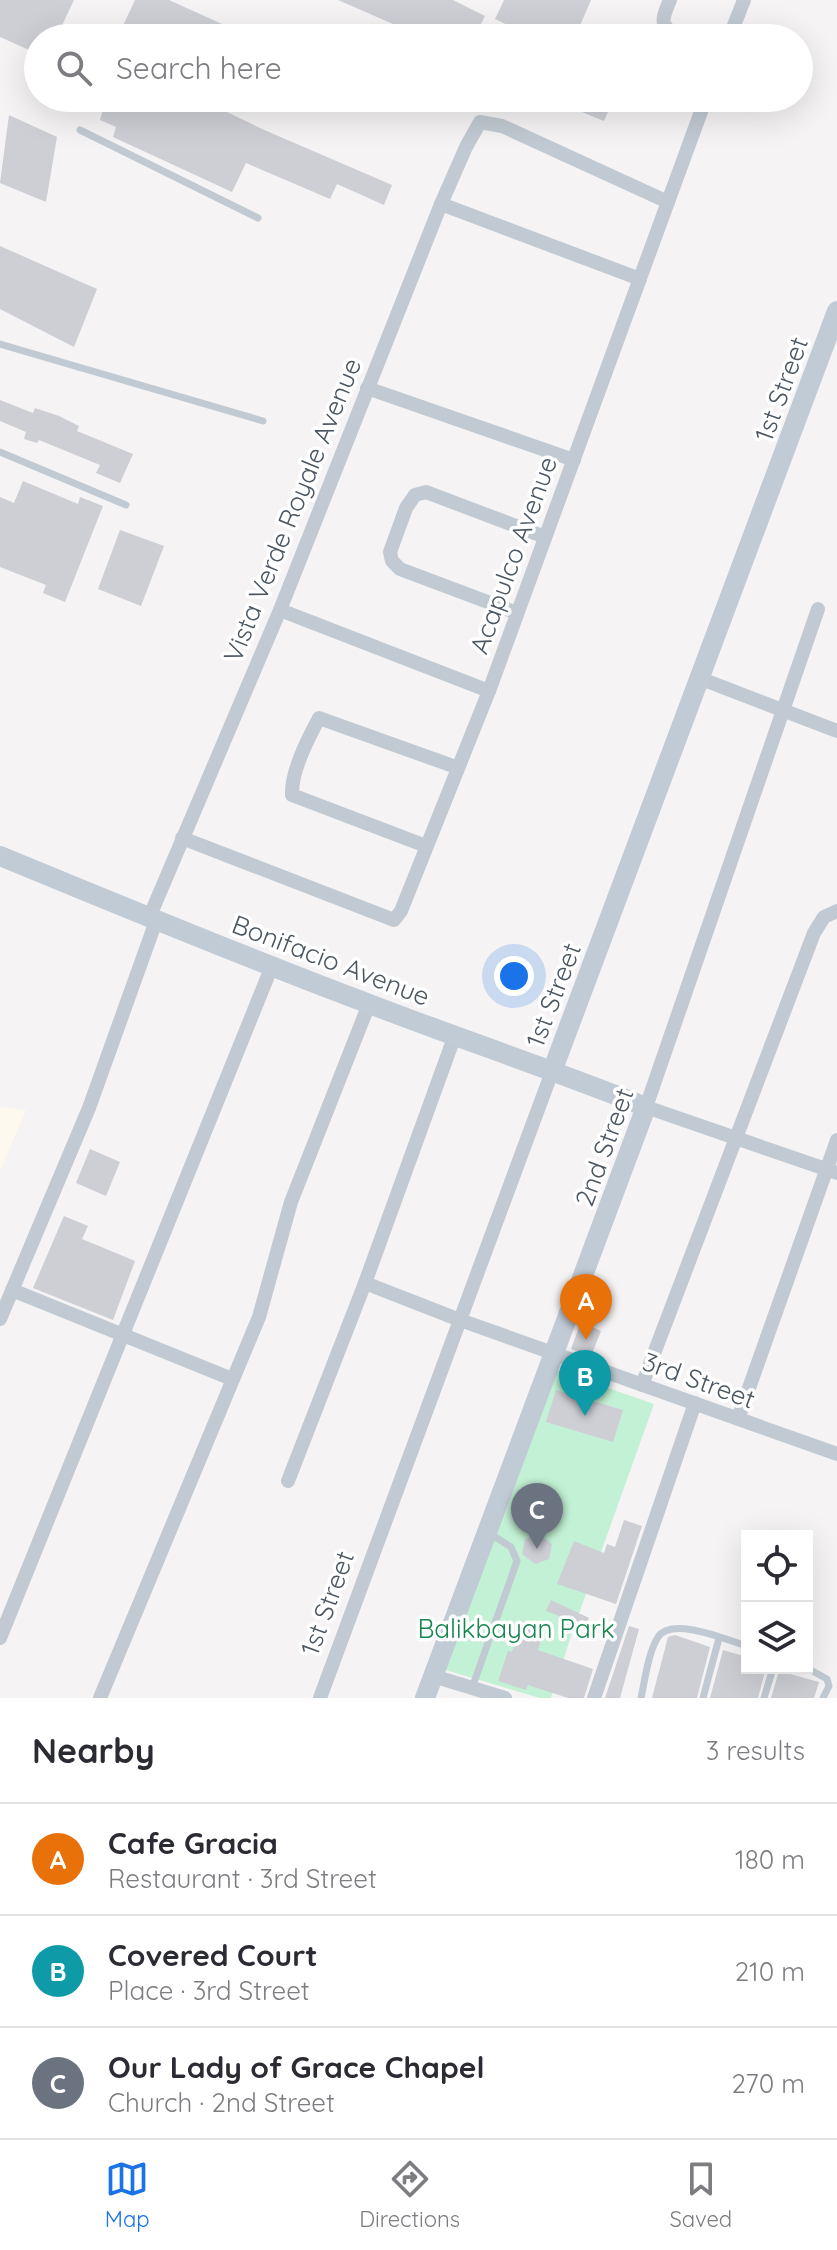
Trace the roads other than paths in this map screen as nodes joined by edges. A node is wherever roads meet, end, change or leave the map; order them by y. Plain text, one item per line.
1 (670, 0) edge
2 (744, 0) edge
3 (664, 24) edge
4 (735, 24) edge
5 (701, 112) edge
6 (80, 130) dead end
7 (668, 202) junction
8 (441, 204) junction
9 (258, 218) dead end
10 (640, 279) junction
11 (837, 311) edge
12 (0, 344) edge
13 (367, 388) junction
14 (263, 421) dead end
15 (0, 452) edge
16 (574, 460) junction
17 (126, 505) dead end
18 (545, 537) junction
19 (818, 609) dead end
20 (280, 610) junction
21 (517, 613) junction
22 (699, 678) junction
23 (489, 691) junction
24 (784, 709) junction
25 (837, 731) edge
26 (456, 767) junction
27 (182, 838) junction
28 (426, 846) junction
29 (0, 856) edge
30 (837, 911) edge
31 (153, 919) junction
32 (272, 966) junction
33 (369, 1004) junction
34 (455, 1035) junction
35 (553, 1069) junction
36 (646, 1107) junction
37 (737, 1138) junction
38 (837, 1140) edge
39 (832, 1172) edge
40 (365, 1283) junction
41 (12, 1290) junction
42 (0, 1319) edge
43 (460, 1320) junction
44 (122, 1334) junction
45 (554, 1354) junction
46 (232, 1379) junction
47 (642, 1385) junction
48 (695, 1403) junction
49 (738, 1419) junction
50 (837, 1454) edge
51 (288, 1481) dead end
52 (487, 1532) junction
53 (0, 1638) edge
54 (719, 1638) junction
55 (741, 1644) edge
56 (813, 1671) edge
57 (771, 1674) edge
58 (433, 1676) junction
59 (472, 1688) junction
60 (100, 1698) edge
61 (320, 1698) edge
62 (425, 1698) edge
63 (505, 1698) edge
64 (594, 1698) edge
65 (641, 1698) edge
66 (703, 1698) edge
67 (764, 1698) edge
68 (823, 1698) edge

1 - 3 street
2 - 4 street
5 - 7 street, Acapulco Avenue
6 - 9 lane
7 - 8 street, Vista Verde Royale Avenue
7 - 10 street, Acapulco Avenue
8 - 10 street
8 - 13 street, Vista Verde Royale Avenue
10 - 16 street, Acapulco Avenue
11 - 22 street, 1st Street
12 - 14 lane
13 - 16 street
13 - 20 street, Vista Verde Royale Avenue
15 - 17 lane
16 - 18 street, Acapulco Avenue
18 - 21 street, Acapulco Avenue
18 - 21 street
19 - 24 street, 2nd Street
20 - 23 street
20 - 27 street, Vista Verde Royale Avenue
21 - 23 street, Acapulco Avenue
22 - 24 street
22 - 35 street, 1st Street
23 - 26 street, Acapulco Avenue
24 - 25 street
24 - 36 street, 2nd Street
26 - 28 street, Acapulco Avenue
26 - 28 street
27 - 28 street, Acapulco Avenue
27 - 31 street, Vista Verde Royale Avenue
29 - 31 street, Bonifacio Avenue
30 - 37 street
31 - 32 street, Bonifacio Avenue
31 - 41 street, Vista Verde Royale Avenue
32 - 33 street, Bonifacio Avenue
32 - 44 street
33 - 34 street, Bonifacio Avenue
33 - 46 street
34 - 35 street, Bonifacio Avenue
34 - 40 street
35 - 36 street, Bonifacio Avenue
35 - 43 street, 1st Street
36 - 37 street
36 - 45 street, 2nd Street
37 - 39 street
37 - 47 street
38 - 39 street
39 - 49 street
40 - 43 street, 3rd Street
40 - 51 street
41 - 42 street, Vista Verde Royale Avenue
41 - 44 street
43 - 45 street, 3rd Street
43 - 61 street, 1st Street
44 - 46 street
44 - 53 street
45 - 47 street, 3rd Street
45 - 52 street, 2nd Street
46 - 60 street
47 - 48 street, 3rd Street
48 - 49 street, 3rd Street
48 - 64 street
49 - 50 street, 3rd Street
52 - 58 street, 2nd Street
52 - 59 lane
54 - 55 lane
54 - 65 lane
54 - 66 lane
56 - 68 lane
57 - 67 lane
58 - 59 street
58 - 62 street, 2nd Street
59 - 63 street

